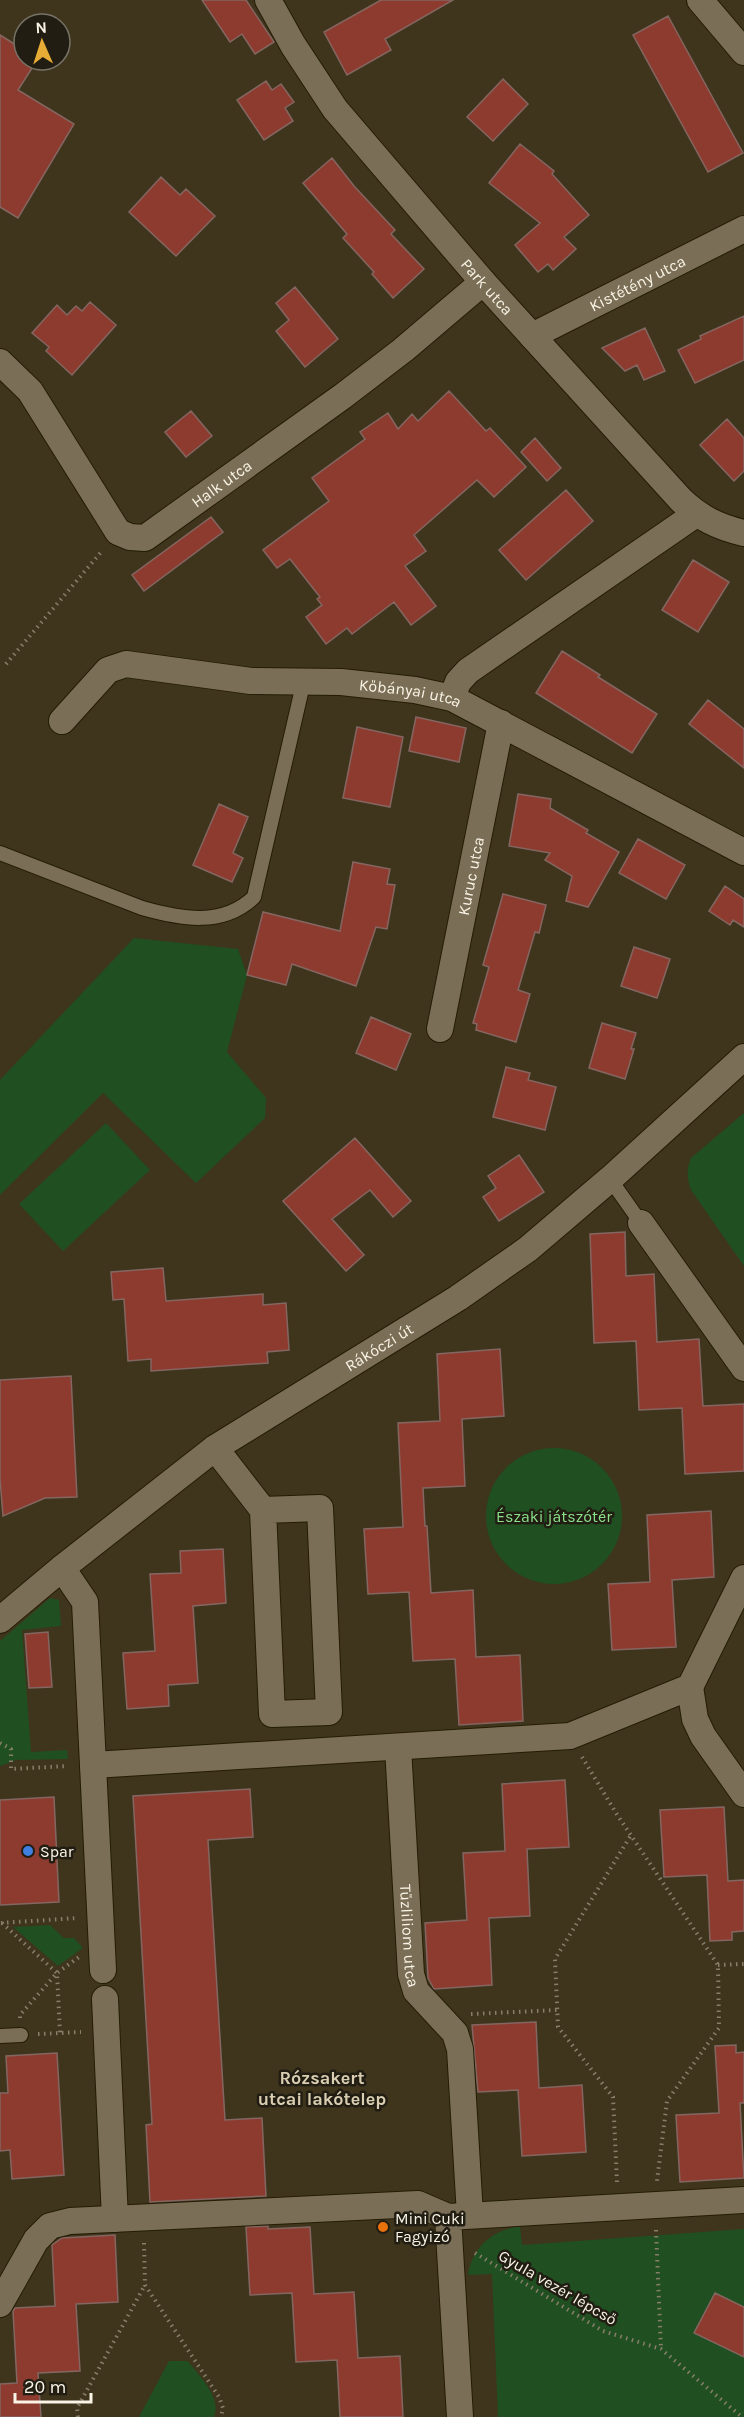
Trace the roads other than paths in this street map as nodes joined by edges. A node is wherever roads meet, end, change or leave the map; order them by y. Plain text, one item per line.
1 (268, 0) edge
2 (700, 0) edge
3 (744, 52) edge
4 (744, 229) edge
5 (483, 282) junction
6 (532, 336) junction
7 (0, 362) edge
8 (696, 514) junction
9 (744, 533) edge
10 (304, 680) junction
11 (452, 698) junction
12 (62, 721) dead end
13 (501, 723) junction
14 (744, 852) edge
15 (0, 853) edge
16 (440, 1029) dead end
17 (744, 1057) edge
18 (610, 1179) junction
19 (641, 1223) joint
20 (744, 1368) edge
21 (215, 1448) junction
22 (264, 1510) junction
23 (62, 1568) junction
24 (744, 1578) edge
25 (0, 1620) edge
26 (690, 1687) junction
27 (329, 1712) junction
28 (398, 1747) junction
29 (331, 1751) junction
30 (93, 1765) junction
31 (744, 1794) edge
32 (103, 1970) dead end
33 (105, 1999) dead end
34 (21, 2035) road end
35 (0, 2036) edge
36 (744, 2199) edge
37 (115, 2219) junction
38 (456, 2223) junction
39 (0, 2304) edge
40 (460, 2417) edge

1 - 5 street, Park utca
2 - 3 street
4 - 6 street, Kistétény utca
5 - 6 street, Park utca
5 - 7 street, Halk utca
6 - 8 street, Park utca
8 - 9 street, Park utca
8 - 11 street
10 - 11 street, Kőbányai utca
10 - 12 street, Kőbányai utca
10 - 15 lane
11 - 13 street, Kőbányai utca
13 - 14 street, Kőbányai utca
13 - 16 street, Kuruc utca
17 - 18 street, Rákóczi út
18 - 19 lane
18 - 21 street, Rákóczi út
19 - 20 street
21 - 22 street
21 - 23 street, Rákóczi út
22 - 27 street
22 - 27 street
23 - 25 street, Rákóczi út
23 - 30 street
24 - 26 street
26 - 28 street
26 - 31 street
27 - 29 street
28 - 29 street
28 - 38 street, Tűzliliom utca
29 - 30 street
30 - 32 street
33 - 37 street
34 - 35 lane
36 - 38 street
37 - 38 street
37 - 39 street
38 - 40 street, Tűzliliom utca

